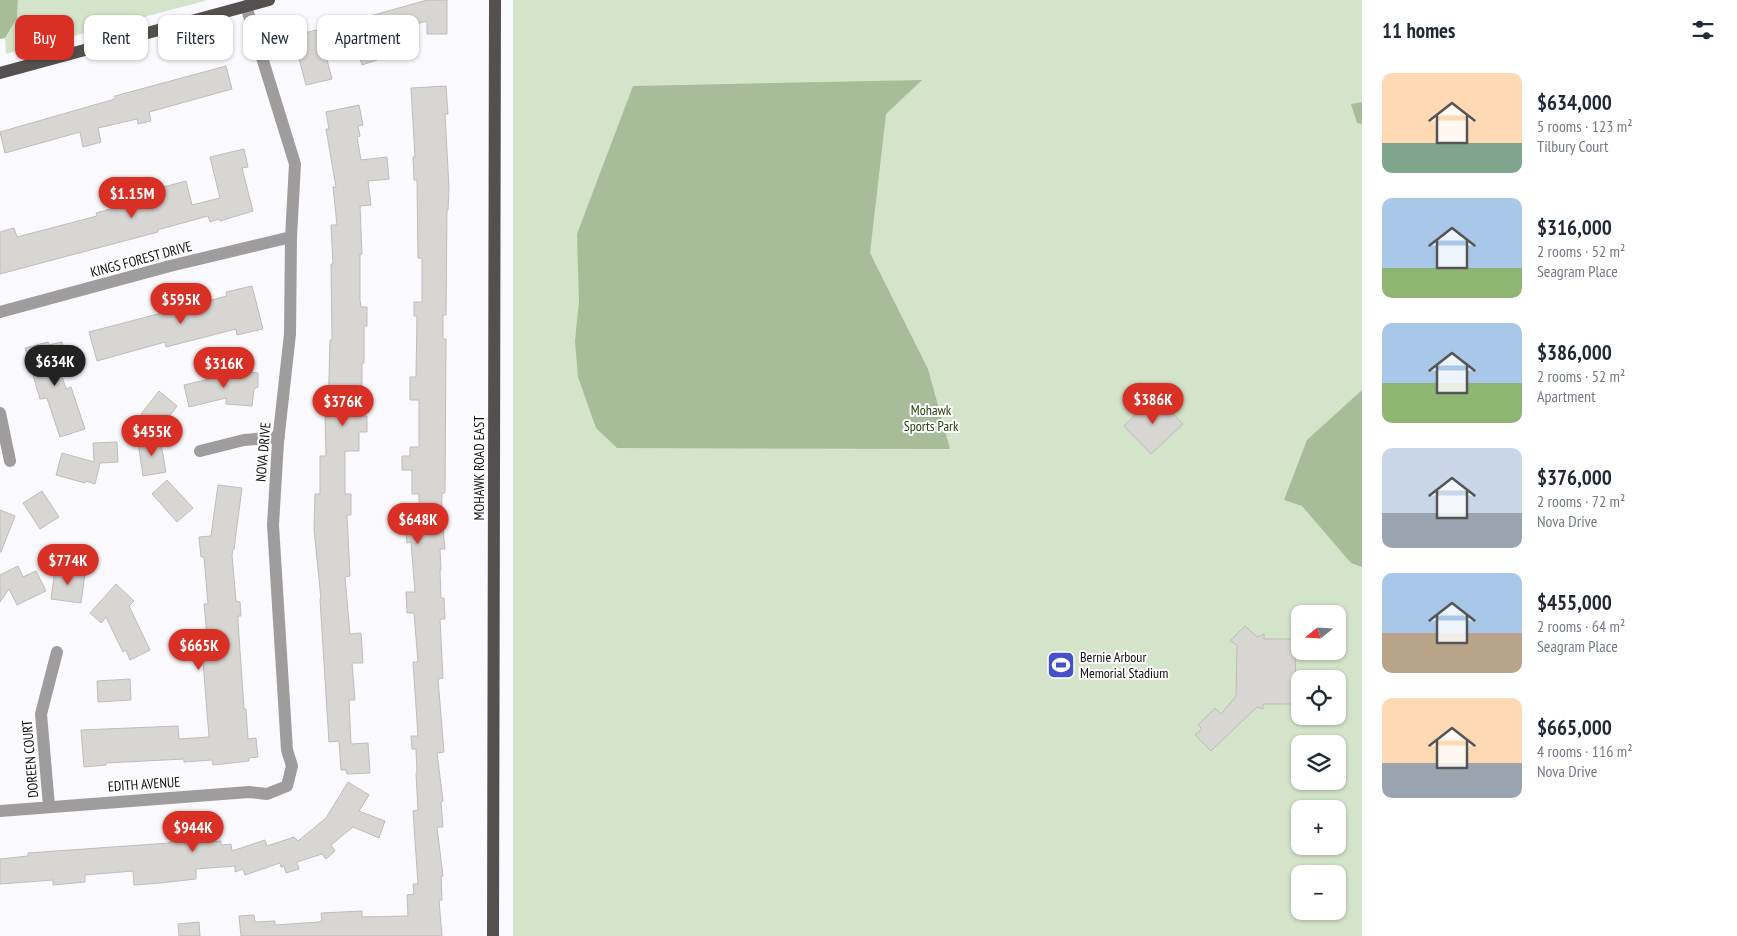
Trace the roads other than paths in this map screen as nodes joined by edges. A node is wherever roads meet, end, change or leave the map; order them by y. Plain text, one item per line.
1 (269, 0) edge
2 (495, 0) edge
3 (246, 6) junction
4 (0, 73) edge
5 (291, 237) junction
6 (0, 312) edge
7 (0, 413) edge
8 (279, 437) junction
9 (200, 451) dead end
10 (10, 461) dead end
11 (57, 652) dead end
12 (287, 786) joint
13 (49, 806) junction
14 (0, 811) edge
15 (493, 936) edge

1 - 3 main road
2 - 15 main road, MOHAWK ROAD EAST
3 - 4 main road
3 - 5 street, NOVA DRIVE
5 - 6 street, KINGS FOREST DRIVE
5 - 8 street, NOVA DRIVE
7 - 10 street
8 - 9 street
8 - 12 street, NOVA DRIVE
11 - 13 street, DOREEN COURT
12 - 13 street, EDITH AVENUE
13 - 14 street, EDITH AVENUE

